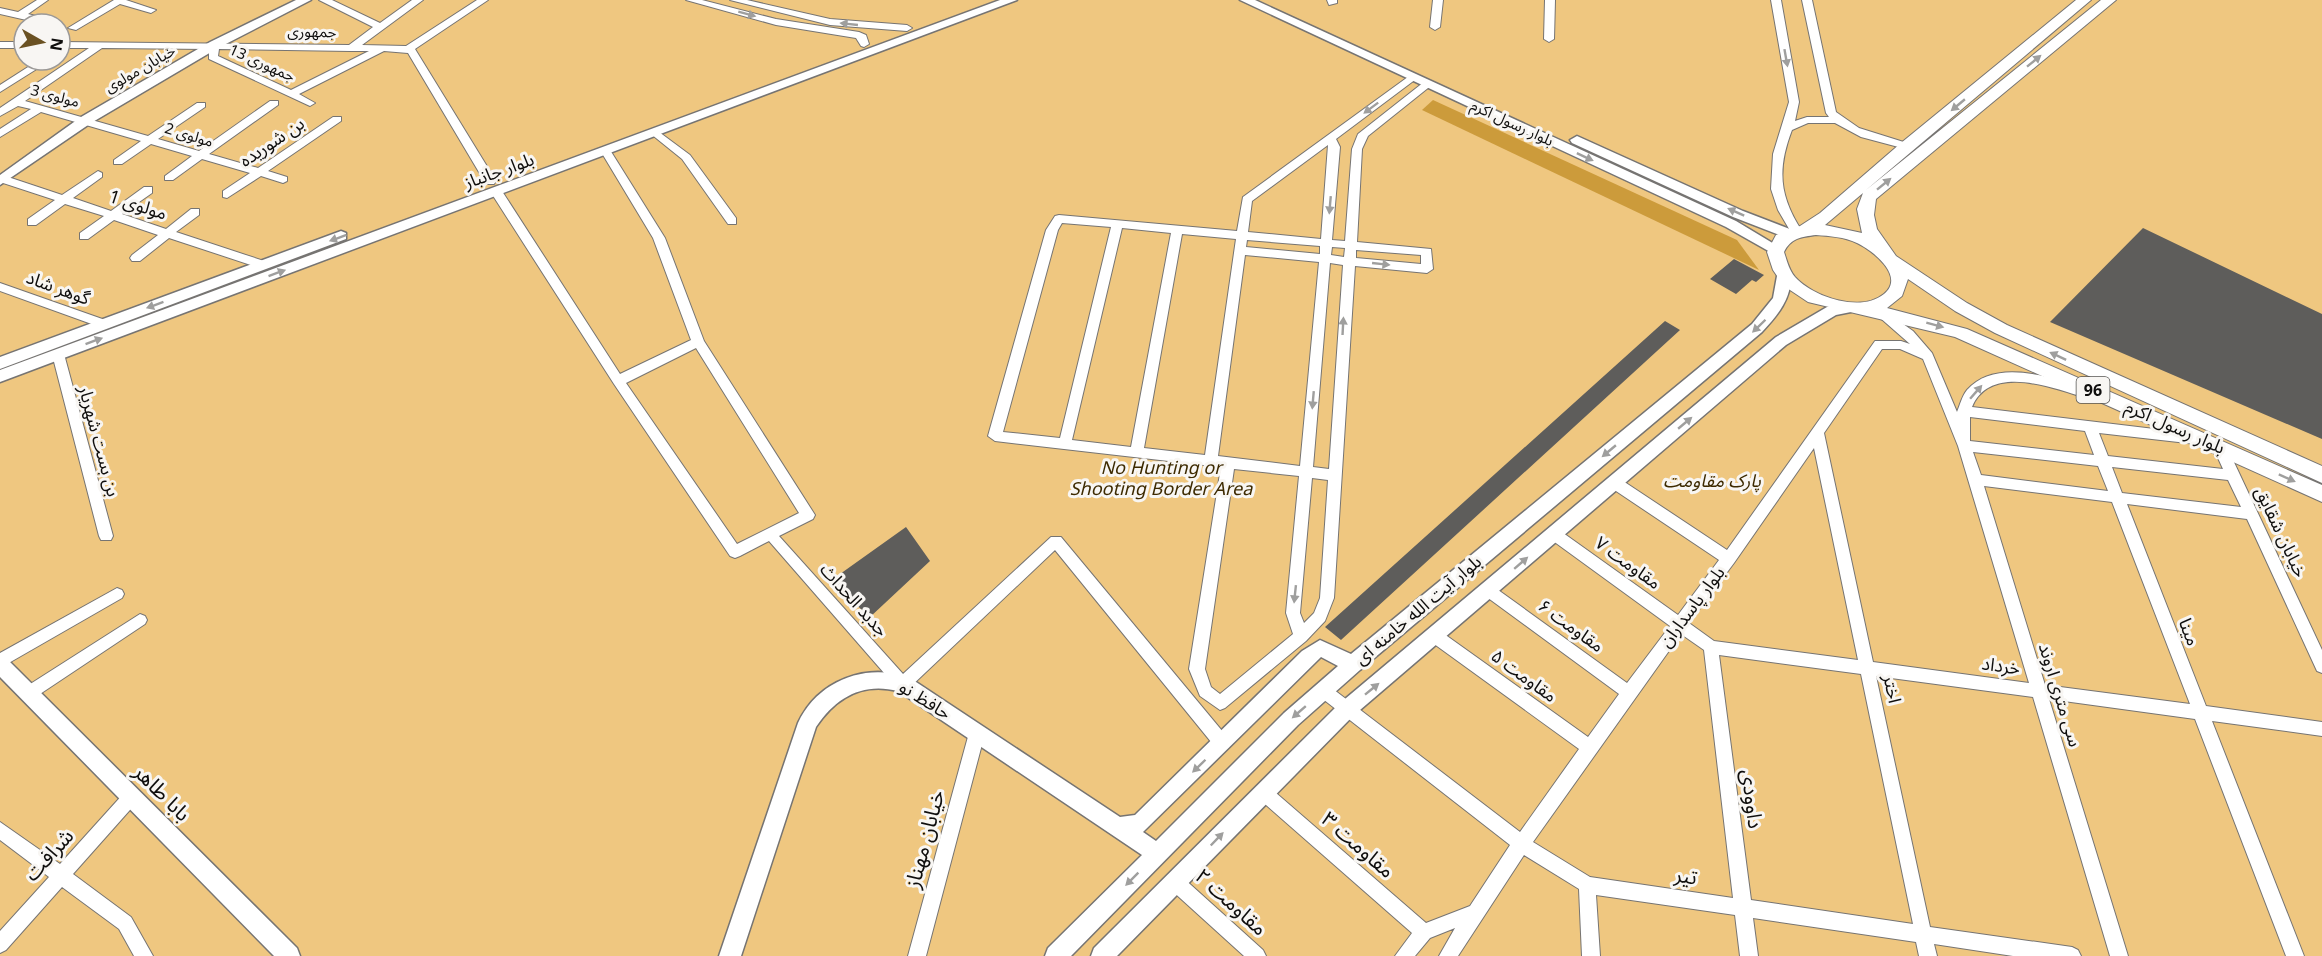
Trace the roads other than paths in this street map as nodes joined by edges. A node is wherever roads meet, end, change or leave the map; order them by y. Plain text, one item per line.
1 (43, 0) edge
2 (305, 0) edge
3 (324, 0) edge
4 (418, 0) edge
5 (691, 0) edge
6 (735, 0) edge
7 (984, 0) edge
8 (1011, 0) edge
9 (1246, 0) edge
10 (1269, 0) edge
11 (1438, 0) edge
12 (1550, 0) edge
13 (1776, 0) edge
14 (1807, 0) edge
15 (2084, 0) edge
16 (2109, 0) edge
17 (120, 1) edge
18 (479, 1) edge
19 (709, 2) edge
20 (151, 10) dead end
21 (0, 11) edge
22 (24, 12) joint
23 (380, 27) junction
24 (1435, 27) dead end
25 (73, 28) edge
26 (908, 28) junction
27 (1549, 39) dead end
28 (864, 44) junction
29 (72, 45) edge
30 (100, 45) junction
31 (214, 45) junction
32 (351, 48) junction
33 (382, 48) junction
34 (407, 50) junction
35 (1398, 64) junction
36 (27, 72) edge
37 (1412, 77) junction
38 (1428, 84) junction
39 (0, 89) edge
40 (293, 93) junction
41 (1390, 93) junction
42 (1406, 101) junction
43 (17, 102) junction
44 (274, 103) dead end
45 (310, 103) dead end
46 (201, 105) dead end
47 (40, 108) junction
48 (0, 113) edge
49 (337, 119) dead end
50 (86, 120) junction
51 (1837, 120) junction
52 (1790, 127) junction
53 (655, 132) junction
54 (0, 134) edge
55 (151, 139) junction
56 (1332, 143) junction
57 (1906, 146) junction
58 (1357, 149) junction
59 (605, 150) junction
60 (201, 155) junction
61 (118, 162) dead end
62 (256, 171) junction
63 (98, 175) dead end
64 (169, 178) dead end
65 (283, 179) dead end
66 (1, 180) edge
67 (493, 186) junction
68 (148, 190) dead end
69 (227, 194) dead end
70 (64, 200) junction
71 (195, 212) dead end
72 (112, 215) junction
73 (732, 221) dead end
74 (32, 222) dead end
75 (1117, 226) junction
76 (1177, 231) junction
77 (1797, 231) junction
78 (167, 234) junction
79 (84, 236) dead end
80 (1326, 242) junction
81 (1240, 243) junction
82 (1349, 245) junction
83 (1777, 250) junction
84 (1888, 256) junction
85 (136, 258) dead end
86 (1325, 259) junction
87 (1347, 261) junction
88 (263, 265) junction
89 (1784, 276) junction
90 (0, 287) edge
91 (1852, 308) junction
92 (1881, 313) junction
93 (105, 324) junction
94 (698, 342) junction
95 (58, 354) junction
96 (1928, 356) junction
97 (1317, 362) junction
98 (0, 363) edge
99 (1341, 365) junction
100 (0, 376) edge
101 (618, 381) junction
102 (1964, 411) junction
103 (2141, 411) junction
104 (2090, 428) junction
105 (1817, 431) junction
106 (1065, 443) junction
107 (2212, 444) junction
108 (1965, 446) junction
109 (1137, 452) junction
110 (1211, 461) junction
111 (2104, 462) junction
112 (1228, 463) junction
113 (1307, 472) junction
114 (1334, 475) junction
115 (2234, 475) junction
116 (2322, 475) edge
117 (1975, 480) junction
118 (1616, 483) junction
119 (2322, 494) edge
120 (2117, 497) junction
121 (2250, 514) junction
122 (1554, 534) junction
123 (106, 536) dead end
124 (776, 541) dead end
125 (1729, 559) junction
126 (1489, 591) junction
127 (117, 594) dead end
128 (140, 620) dead end
129 (1678, 623) junction
130 (1301, 636) junction
131 (1435, 636) junction
132 (1711, 647) junction
133 (1353, 664) junction
134 (0, 665) edge
135 (2322, 666) edge
136 (1868, 668) junction
137 (903, 684) junction
138 (1324, 691) junction
139 (2038, 691) junction
140 (28, 693) junction
141 (1629, 693) junction
142 (1346, 710) junction
143 (2200, 712) junction
144 (2322, 729) edge
145 (977, 733) junction
146 (1222, 743) junction
147 (1590, 748) junction
148 (1263, 792) junction
149 (131, 797) junction
150 (1119, 827) junction
151 (0, 830) edge
152 (1523, 845) junction
153 (1157, 853) junction
154 (62, 875) junction
155 (1175, 882) junction
156 (1587, 885) junction
157 (1743, 908) junction
158 (1476, 912) junction
159 (1424, 932) junction
160 (1923, 934) junction
161 (0, 944) edge
162 (144, 956) edge
163 (289, 956) edge
164 (729, 956) edge
165 (917, 956) edge
166 (1056, 956) edge
167 (1102, 956) edge
168 (1257, 956) edge
169 (1404, 956) edge
170 (1448, 956) edge
171 (1591, 956) edge
172 (1749, 956) edge
173 (1928, 956) edge
174 (2073, 956) edge
175 (2119, 956) edge
176 (2295, 956) edge

1 - 22 street
2 - 31 main road, خیابان مولوی
3 - 23 street
4 - 23 street
5 - 19 street
26 -> 6 street
7 - 26 main road, بلوار جانباز
8 - 53 main road, بلوار جانباز
9 - 35 main road, بلوار رسول اکرم
10 - 35 main road, بلوار رسول اکرم
11 - 24 street
12 - 27 street
13 -> 52 street
14 - 51 street
15 -> 57 highway
84 -> 16 highway, 96
17 - 20 street
17 - 25 street
18 - 34 street
19 -> 28 street
21 - 22 street
23 - 32 street
26 - 28 main road, بلوار جانباز
28 - 67 main road, بلوار جانباز
29 - 30 street, جمهوری
30 - 31 street, جمهوری
30 - 43 street
31 - 32 street, جمهوری
31 - 40 street, جمهوری 13
31 - 50 main road, خیابان مولوی
32 - 33 street, جمهوری
33 - 34 street, جمهوری
33 - 40 street
34 - 67 street
35 - 37 main road, بلوار رسول اکرم
77 -> 35 main road, بلوار رسول اکرم
36 - 39 street
37 - 38 main road, بلوار رسول اکرم
37 - 41 street
38 - 42 street
38 -> 83 main road, بلوار رسول اکرم
40 - 45 street, جمهوری 13
41 - 42 street
41 -> 56 street
42 - 58 street
43 - 47 street, مولوی 3
43 - 48 street
44 - 60 street
46 - 55 street
47 - 50 street, مولوی 3
47 - 54 street
49 - 62 street, بن شوریده
50 - 55 street, مولوی 2
50 - 66 main road, خیابان مولوی
51 - 52 street
51 - 57 street
52 - 77 street
53 - 59 main road, بلوار جانباز
53 - 73 street
55 - 60 street, مولوی 2
55 - 61 street
56 - 58 street
56 -> 80 street
56 - 81 street
57 - 77 highway
58 - 82 street
59 - 67 main road, بلوار جانباز
59 - 94 street
60 - 62 street, مولوی 2
60 - 64 street
62 - 65 street, مولوی 2
62 - 69 street, بن شوریده
63 - 70 street
66 - 70 street, مولوی 1
67 -> 88 main road, بلوار جانباز
95 -> 67 main road, بلوار جانباز
67 - 101 street
68 - 72 street
70 - 72 street, مولوی 1
70 - 74 street
71 - 78 street
72 - 78 street, مولوی 1
72 - 79 street
75 - 76 street
75 - 106 street
75 - 106 street
76 - 81 street
76 - 109 street
77 - 83 highway
77 - 84 highway, 96
78 - 85 street
78 - 88 street, مولوی 1
80 - 81 street
80 - 82 street
80 - 86 street
81 - 86 street
81 - 110 street
82 - 87 street
87 -> 82 street
83 - 89 highway
84 - 91 highway, 96
116 -> 84 highway, بلوار رسول اکرم / 96
86 - 87 street
86 - 97 street
99 -> 87 street
88 -> 93 main road, بلوار جانباز
89 - 91 highway, 96
89 -> 133 main road, بلوار آیت الله خامنه ای
90 - 93 street, گوهر شاد
91 - 92 highway, بلوار رسول اکرم / 96
118 -> 91 main road, بلوار آیت الله خامنه ای
92 - 96 street
92 -> 103 highway, بلوار رسول اکرم / 96
93 - 98 main road, بلوار جانباز
94 - 101 street
94 - 101 street
95 - 100 main road, بلوار جانباز
95 - 123 street, بن بست شهریار
96 - 105 street, بلوار پاسداران
96 - 108 street
97 - 99 street
97 -> 113 street
99 - 114 street
102 -> 103 street
102 - 104 street
102 - 108 street
103 - 107 highway, بلوار رسول اکرم / 96
104 - 107 street
104 - 111 street, مینا
105 - 125 street, بلوار پاسداران
105 - 136 street, اختر
106 - 109 street
107 - 115 street, خیابان شقایق
107 -> 119 highway, بلوار رسول اکرم / 96
108 - 111 street
108 - 117 street, سی متری اروند
109 - 110 street
110 - 112 street
111 - 115 street
111 - 120 street, مینا
112 - 113 street
112 - 130 street
113 - 114 street
113 -> 130 street
114 - 130 street
115 - 121 street, خیابان شقایق
117 - 120 street
117 - 139 street, سی متری اروند
118 - 122 main road, بلوار آیت الله خامنه ای
118 - 125 street
120 - 121 street
120 - 143 street, مینا
121 - 135 street, خیابان شقایق
126 -> 122 main road, بلوار آیت الله خامنه ای
122 - 129 street, مقاومت ۷
124 - 137 street, جدبد الحداث
125 - 129 street, بلوار پاسداران
126 - 131 main road, بلوار آیت الله خامنه ای
126 - 141 street, مقاومت ۶
127 - 134 street
128 - 140 street
129 - 132 street, مقاومت ۷
129 - 141 street, بلوار پاسداران
142 -> 131 main road, بلوار آیت الله خامنه ای
131 - 147 street, مقاومت ۵
132 - 136 street, خرداد
132 - 157 street, داوودی
133 - 138 main road, بلوار آیت الله خامنه ای
133 - 146 main road
134 - 140 main road, بابا طاهر
136 - 139 street, خرداد
136 - 160 street, اختر
137 - 145 main road, حافظ نو
137 - 146 street
137 - 164 main road, حافظ نو
138 - 142 street, تیر
138 -> 153 main road, بلوار آیت الله خامنه ای
139 - 143 street, خرداد
139 - 175 street, سی متری اروند
140 - 149 main road, بابا طاهر
141 - 147 street, بلوار پاسداران
142 - 148 main road, بلوار آیت الله خامنه ای
142 - 152 street, تیر
143 - 144 street, خرداد
143 - 176 street, مینا
145 - 150 main road, حافظ نو
145 - 165 street, خیابان مهناز
146 -> 150 main road
147 - 152 street, بلوار پاسداران
155 -> 148 main road, بلوار آیت الله خامنه ای
148 - 159 street, مقاومت ۳
149 - 154 street, شرافت
149 - 163 main road, بابا طاهر
150 - 153 main road, حافظ نو
151 - 154 street
152 - 156 street, تیر
152 - 158 street, بلوار پاسداران
153 -> 166 main road, بلوار آیت الله خامنه ای
154 - 161 street, شرافت
154 - 162 street
155 - 167 main road, بلوار آیت الله خامنه ای
155 - 168 street, مقاومت ۲
156 - 157 street, تیر
156 - 171 street
157 - 160 street, تیر
157 - 172 street, داوودی
158 - 159 street
158 - 170 street, بلوار پاسداران
159 - 169 street
160 - 173 street, اختر
160 - 174 street, تیر

